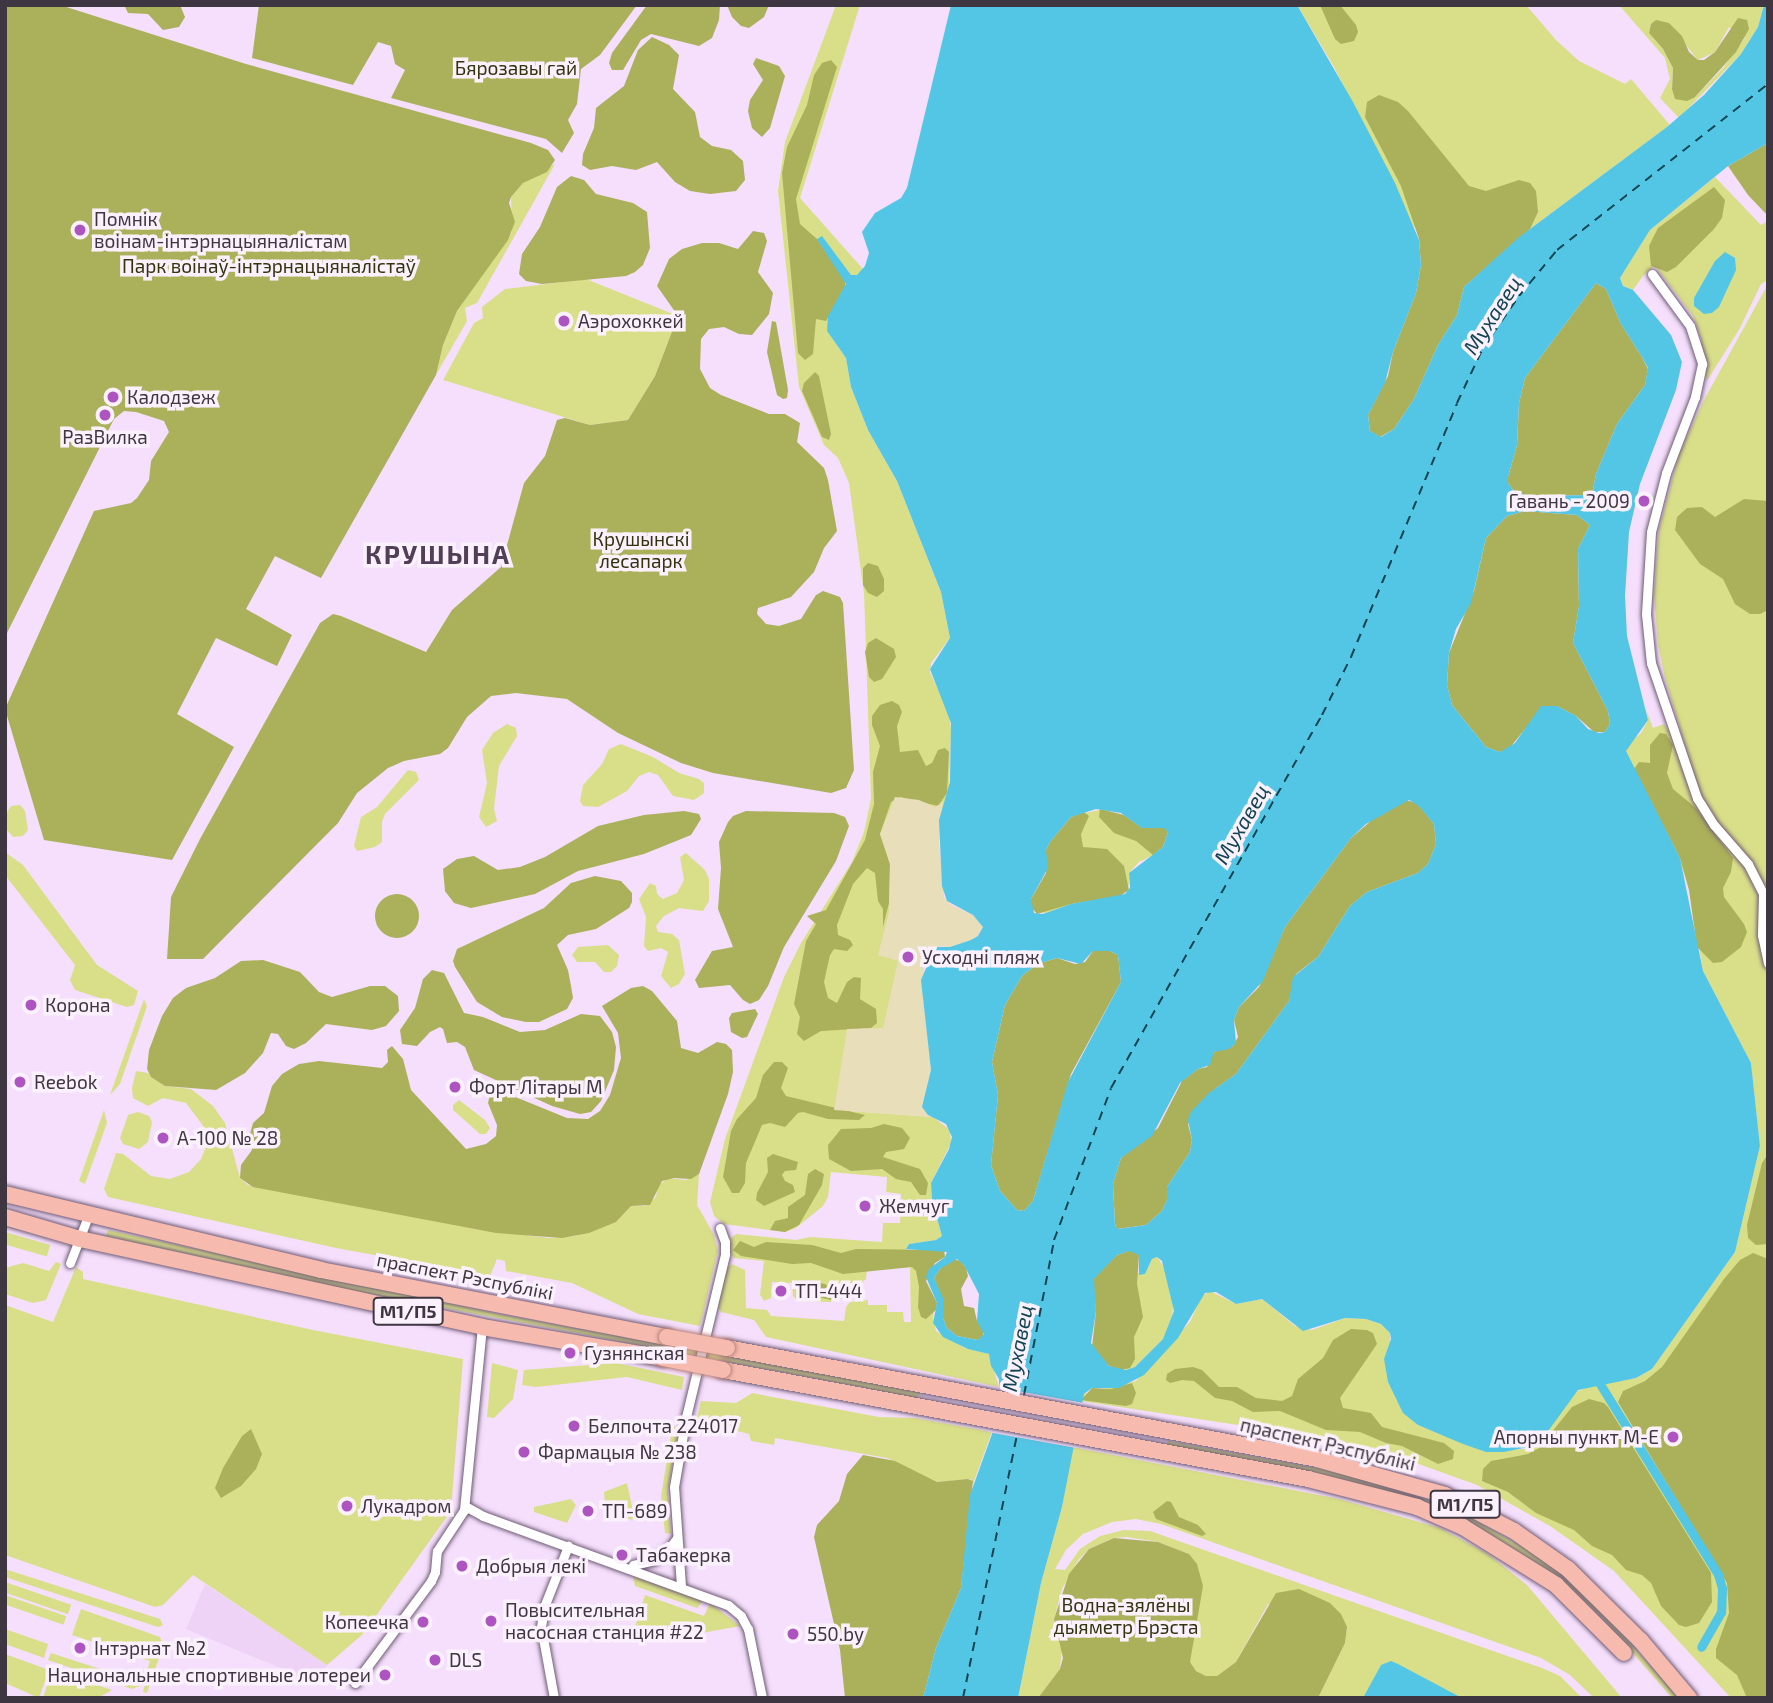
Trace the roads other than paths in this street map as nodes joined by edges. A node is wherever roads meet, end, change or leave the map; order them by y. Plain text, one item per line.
1 (1652, 274) dead end
2 (1768, 963) edge
3 (5, 1194) edge
4 (88, 1216) junction
5 (5, 1217) edge
6 (720, 1228) dead end
7 (80, 1238) junction
8 (70, 1263) dead end
9 (482, 1326) junction
10 (465, 1506) junction
11 (677, 1538) junction
12 (568, 1546) junction
13 (621, 1564) junction
14 (681, 1586) junction
15 (1624, 1653) dead end
16 (355, 1683) dead end
17 (554, 1698) edge
18 (762, 1698) edge
19 (1689, 1698) edge

1 - 2 street
3 - 4 highway, праспект Рэспублікі / М1/П5
4 - 7 street
4 - 19 highway, праспект Рэспублікі / М1/П5, bridge
5 - 7 highway, М1/П5
6 - 11 street
7 - 8 street
7 - 9 highway, М1/П5
9 - 10 street
9 - 15 highway, праспект Рэспублікі / М1/П5, bridge
10 - 12 street
10 - 16 street
11 - 13 street
11 - 14 street
12 - 13 street
12 - 17 street
13 - 14 street
14 - 18 street

